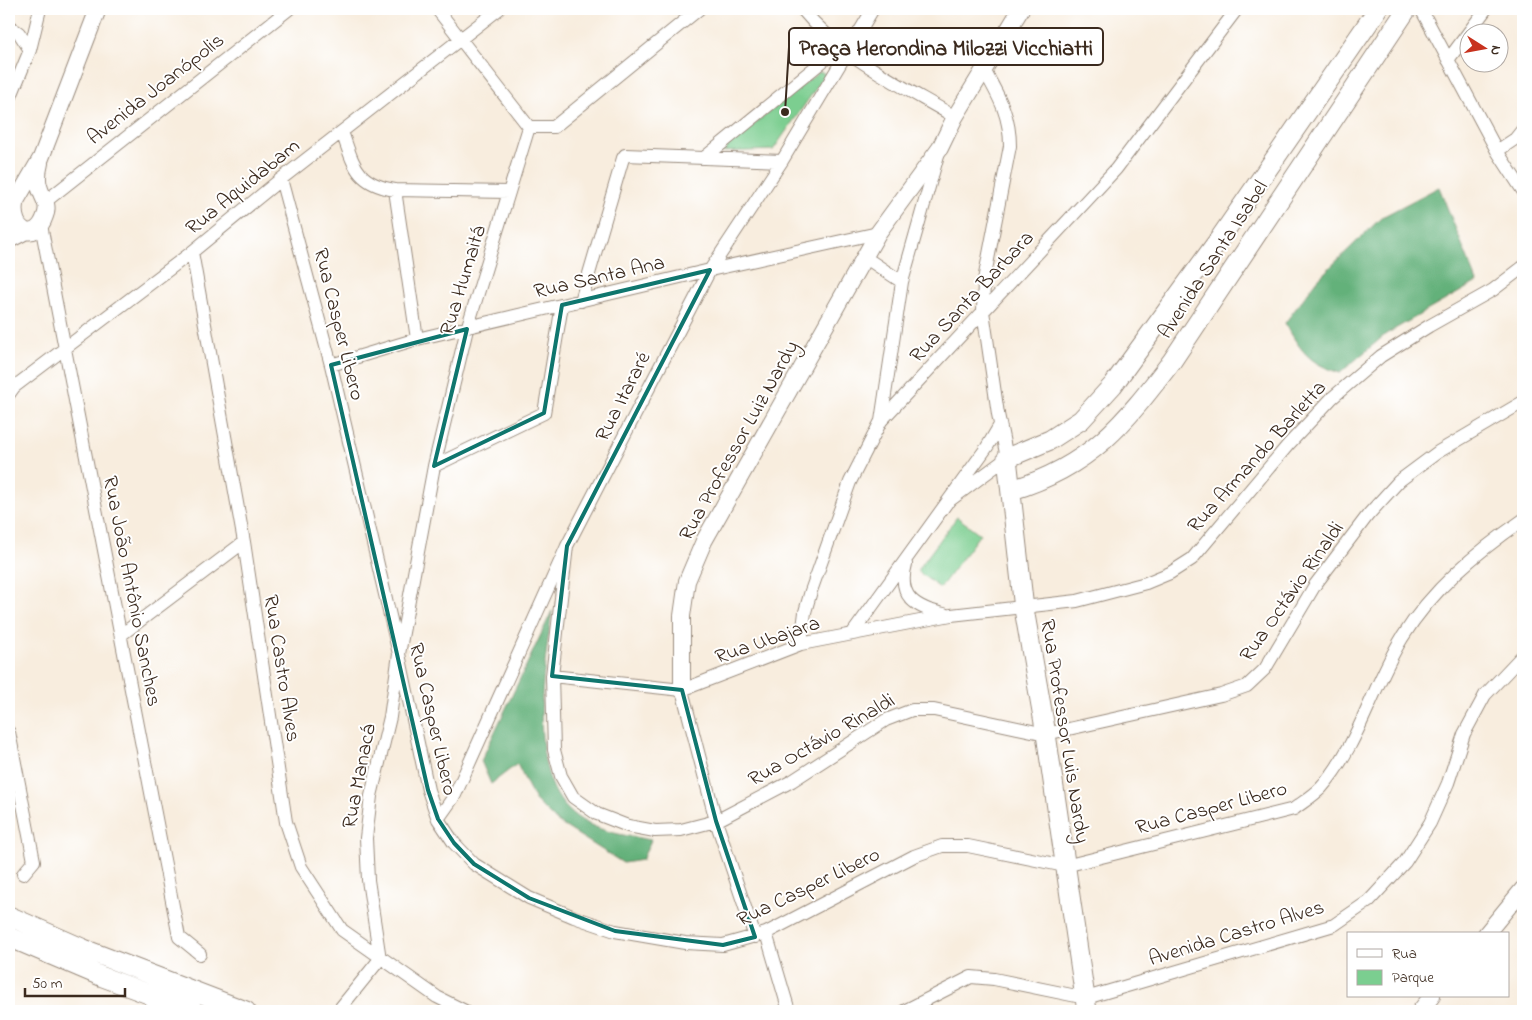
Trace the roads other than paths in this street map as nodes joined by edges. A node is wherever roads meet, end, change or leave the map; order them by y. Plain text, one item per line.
1 (40, 9) edge
2 (98, 9) edge
3 (289, 9) edge
4 (437, 9) edge
5 (500, 9) edge
6 (699, 9) edge
7 (802, 9) edge
8 (873, 9) edge
9 (1021, 9) edge
10 (1238, 9) edge
11 (1378, 9) edge
12 (1407, 9) edge
13 (1421, 9) edge
14 (1486, 9) edge
15 (9, 26) edge
16 (460, 39) junction
17 (30, 50) junction
18 (843, 50) junction
19 (1448, 60) junction
20 (984, 70) junction
21 (9, 101) edge
22 (955, 117) junction
23 (529, 127) junction
24 (1523, 129) edge
25 (342, 132) junction
26 (940, 148) junction
27 (1497, 151) junction
28 (41, 158) junction
29 (704, 158) junction
30 (782, 161) junction
31 (281, 179) junction
32 (395, 190) junction
33 (1523, 191) edge
34 (510, 192) junction
35 (44, 198) junction
36 (14, 204) edge
37 (33, 228) junction
38 (878, 233) junction
39 (9, 240) edge
40 (192, 252) junction
41 (866, 258) junction
42 (1523, 267) edge
43 (710, 270) junction
44 (902, 282) junction
45 (581, 301) junction
46 (562, 305) junction
47 (983, 311) junction
48 (467, 329) junction
49 (417, 339) junction
50 (65, 349) junction
51 (331, 365) junction
52 (9, 394) edge
53 (1523, 402) edge
54 (881, 421) junction
55 (1000, 425) junction
56 (1007, 458) junction
57 (434, 466) junction
58 (1012, 490) junction
59 (948, 501) junction
60 (1523, 520) edge
61 (244, 542) junction
62 (566, 546) junction
63 (908, 557) junction
64 (1024, 608) junction
65 (951, 616) junction
66 (852, 634) junction
67 (121, 636) junction
68 (801, 644) junction
69 (399, 654) junction
70 (1523, 655) edge
71 (552, 676) junction
72 (682, 690) junction
73 (9, 732) edge
74 (1046, 734) junction
75 (438, 819) junction
76 (716, 821) junction
77 (1065, 866) junction
78 (22, 874) dead end
79 (1523, 889) edge
80 (9, 916) edge
81 (1488, 932) edge
82 (760, 935) junction
83 (9, 936) edge
84 (200, 954) dead end
85 (380, 959) junction
86 (148, 995) junction
87 (1430, 998) edge
88 (1086, 1004) edge
89 (158, 1011) edge
90 (194, 1011) edge
91 (246, 1011) edge
92 (338, 1011) edge
93 (466, 1011) edge
94 (789, 1011) edge
95 (904, 1011) edge
96 (1420, 1011) edge

1 - 17 street
2 - 28 street
3 - 35 street, Avenida Joanópolis
4 - 16 street
5 - 16 street, Rua Aquidabam
6 - 23 street
7 - 18 street
8 - 18 street, Rua Itararé
9 - 20 street, Rua Professor Luiz Nardy
10 - 47 street, Rua Santa Barbara
11 - 56 main road, Avenida Santa Isabel
12 - 58 main road, Avenida Santa Isabel
13 - 19 street
14 - 19 street
15 - 17 street
16 - 23 street
16 - 25 street, Rua Aquidabam
17 - 21 street
18 - 22 street
18 - 29 street
18 - 30 street, Rua Itararé
19 - 27 street
20 - 22 street, Rua Professor Luiz Nardy
20 - 47 street
22 - 26 street, Rua Professor Luiz Nardy
23 - 34 street, Rua Humaitá
24 - 27 street
25 - 31 street, Rua Aquidabam
25 - 32 street
26 - 38 street, Rua Professor Luiz Nardy
26 - 44 street
27 - 33 street
28 - 35 street
28 - 36 street
29 - 30 street
29 - 45 street
30 - 43 street, Rua Itararé
31 - 40 street, Rua Aquidabam
31 - 51 street, Rua Casper Libero
32 - 34 street
32 - 49 street
34 - 48 street, Rua Humaitá
35 - 36 street
35 - 37 street
36 - 37 street
37 - 39 street
37 - 50 street, Rua João Antônio Sanches
38 - 41 street, Rua Professor Luiz Nardy
38 - 43 street, Rua Santa Ana
40 - 50 street, Rua Aquidabam
40 - 61 street, Rua Castro Alves
41 - 44 street
41 - 72 street, Rua Professor Luiz Nardy
42 - 64 street, Rua Armando Barletta
43 - 45 street, Rua Santa Ana
43 - 62 street, Rua Itararé
44 - 54 street
45 - 46 street, Rua Santa Ana
46 - 48 street, Rua Santa Ana
46 - 57 street
47 - 54 street, Rua Santa Barbara
47 - 55 street
48 - 49 street, Rua Santa Ana
48 - 57 street, Rua Humaitá
49 - 51 street, Rua Santa Ana
50 - 52 street, Rua Aquidabam
50 - 67 street, Rua João Antônio Sanches
51 - 69 street, Rua Casper Libero
53 - 74 street, Rua Octávio Rinaldi
54 - 68 street, Rua Santa Barbara
55 - 56 street
55 - 59 street
56 - 58 main road, Rua Professor Luis Nardy
56 - 59 street
57 - 69 street, Rua Humaitá
58 - 64 main road, Rua Professor Luis Nardy
59 - 63 street
60 - 77 street, Rua Casper Libero
61 - 67 street
61 - 85 street, Rua Castro Alves
62 - 71 street, Rua Octávio Rinaldi
62 - 75 street, Rua Itararé
63 - 65 street
63 - 66 street
64 - 65 street, Rua Ubajara
64 - 74 main road, Rua Professor Luis Nardy
65 - 66 street, Rua Ubajara
66 - 68 street, Rua Ubajara
67 - 84 street, Rua João Antônio Sanches
68 - 72 street, Rua Ubajara
69 - 75 street, Rua Casper Libero
69 - 85 street, Rua Manacá
70 - 88 street, Avenida Castro Alves
71 - 72 street, Rua Ubajara
71 - 76 street, Rua Octávio Rinaldi
72 - 76 street, Rua Professor Luiz Nardy
73 - 78 street
74 - 76 street, Rua Octávio Rinaldi
74 - 77 main road, Rua Professor Luis Nardy
75 - 82 street, Rua Casper Libero
76 - 82 street, Rua Professor Luiz Nardy
77 - 82 street, Rua Casper Libero
77 - 88 main road, Rua Professor Luis Nardy
79 - 81 street
80 - 91 main road
82 - 94 street, Rua Professor Luiz Nardy
83 - 86 main road
85 - 92 street
85 - 93 street, Rua Castro Alves
86 - 89 street
86 - 90 main road
87 - 96 street
88 - 95 street

